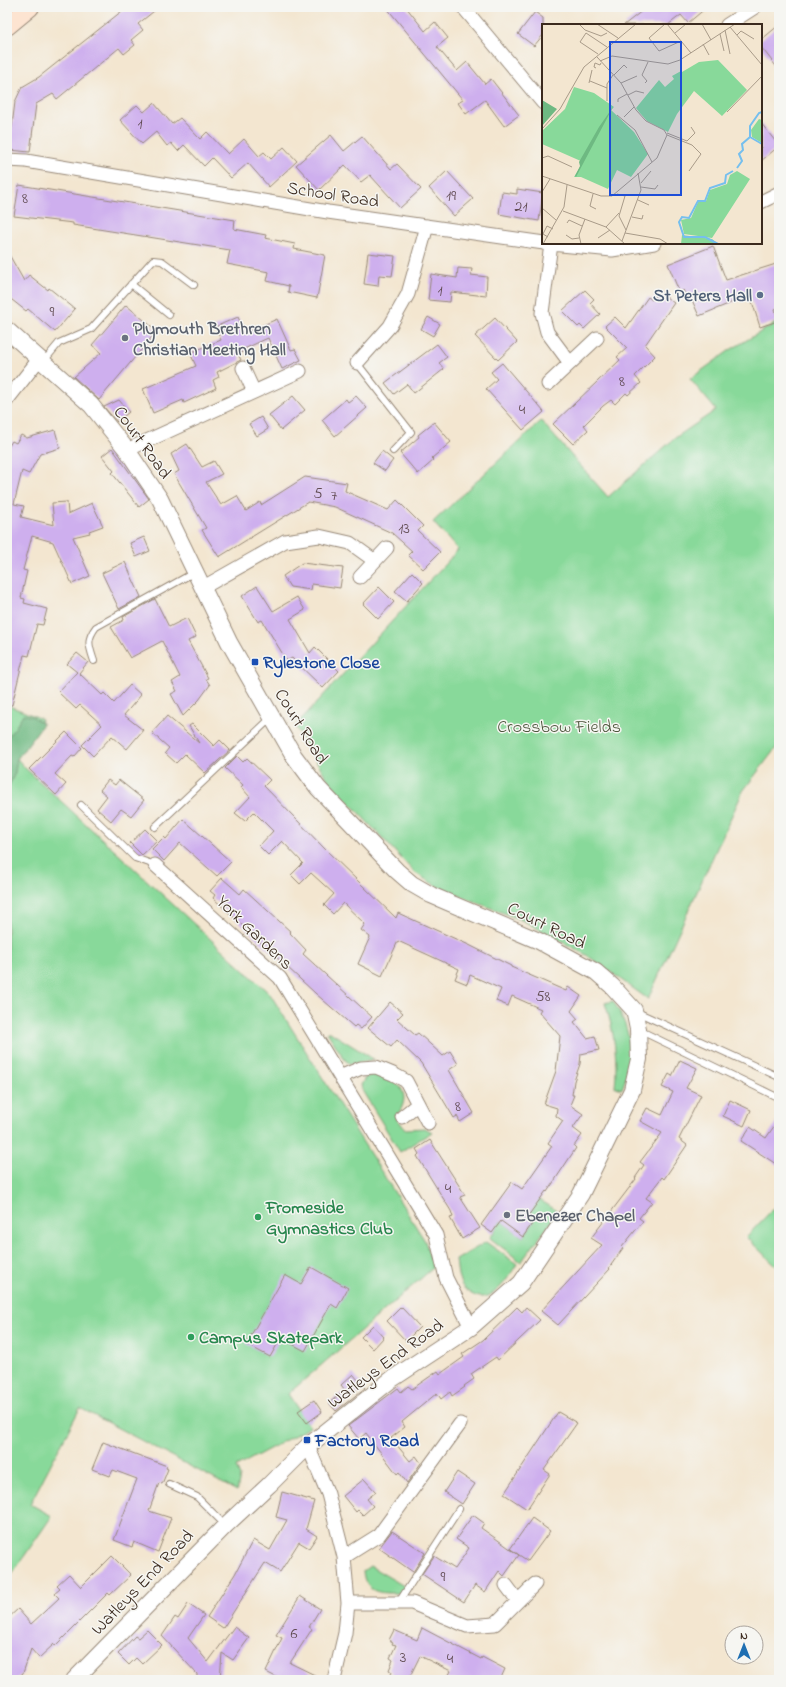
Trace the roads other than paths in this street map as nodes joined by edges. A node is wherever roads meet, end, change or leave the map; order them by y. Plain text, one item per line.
1 (30, 7) edge
2 (462, 7) edge
3 (755, 7) edge
4 (729, 24) edge
5 (7, 26) edge
6 (542, 102) edge
7 (7, 160) edge
8 (779, 193) edge
9 (762, 202) edge
10 (427, 226) junction
11 (542, 243) edge
12 (551, 244) joint
13 (648, 244) edge
14 (131, 284) junction
15 (194, 285) dead end
16 (169, 315) dead end
17 (7, 330) edge
18 (597, 338) dead end
19 (42, 360) junction
20 (356, 363) joint
21 (570, 363) junction
22 (243, 368) dead end
23 (300, 371) dead end
24 (548, 384) dead end
25 (254, 392) junction
26 (7, 400) edge
27 (127, 450) junction
28 (393, 451) dead end
29 (387, 548) dead end
30 (375, 561) junction
31 (195, 572) junction
32 (360, 577) dead end
33 (202, 588) junction
34 (94, 661) dead end
35 (272, 717) junction
36 (81, 805) dead end
37 (155, 827) dead end
38 (155, 865) joint
39 (634, 1010) junction
40 (638, 1029) junction
41 (340, 1077) junction
42 (779, 1078) edge
43 (779, 1098) edge
44 (418, 1104) junction
45 (402, 1117) dead end
46 (428, 1123) dead end
47 (471, 1327) junction
48 (460, 1424) dead end
49 (308, 1446) junction
50 (169, 1484) dead end
51 (459, 1509) dead end
52 (226, 1525) junction
53 (344, 1556) junction
54 (535, 1584) dead end
55 (506, 1585) dead end
56 (518, 1601) junction
57 (399, 1602) junction
58 (348, 1603) junction
59 (76, 1679) edge
60 (334, 1680) edge

1 - 5 main road
2 - 6 street
3 - 4 street
7 - 10 street, School Road
8 - 9 street
10 - 11 street, School Road
10 - 20 street
12 - 13 street, School Road
12 - 21 street
14 - 15 lane
14 - 16 lane
14 - 19 lane
17 - 19 street, Court Road
18 - 21 street
19 - 26 street
19 - 27 street, Court Road
20 - 28 lane
21 - 24 street
22 - 25 street
23 - 25 street
25 - 27 street
27 - 31 street, Court Road
29 - 30 street
30 - 32 street
30 - 33 street
31 - 33 street, Court Road
31 - 34 lane
33 - 35 street, Court Road
35 - 37 lane
35 - 39 street, Court Road
36 - 38 lane
38 - 41 street, York Gardens
39 - 40 street
39 - 42 lane
40 - 43 lane
40 - 47 street, Watleys End Road
41 - 44 street
41 - 47 street, York Gardens
44 - 45 street
44 - 46 street
47 - 49 street, Watleys End Road
48 - 53 street
49 - 52 street, Watleys End Road
49 - 53 street
50 - 52 lane
51 - 57 lane
52 - 59 street, Watleys End Road
53 - 58 street
54 - 56 street
55 - 56 street
56 - 57 street
57 - 58 street
58 - 60 street

